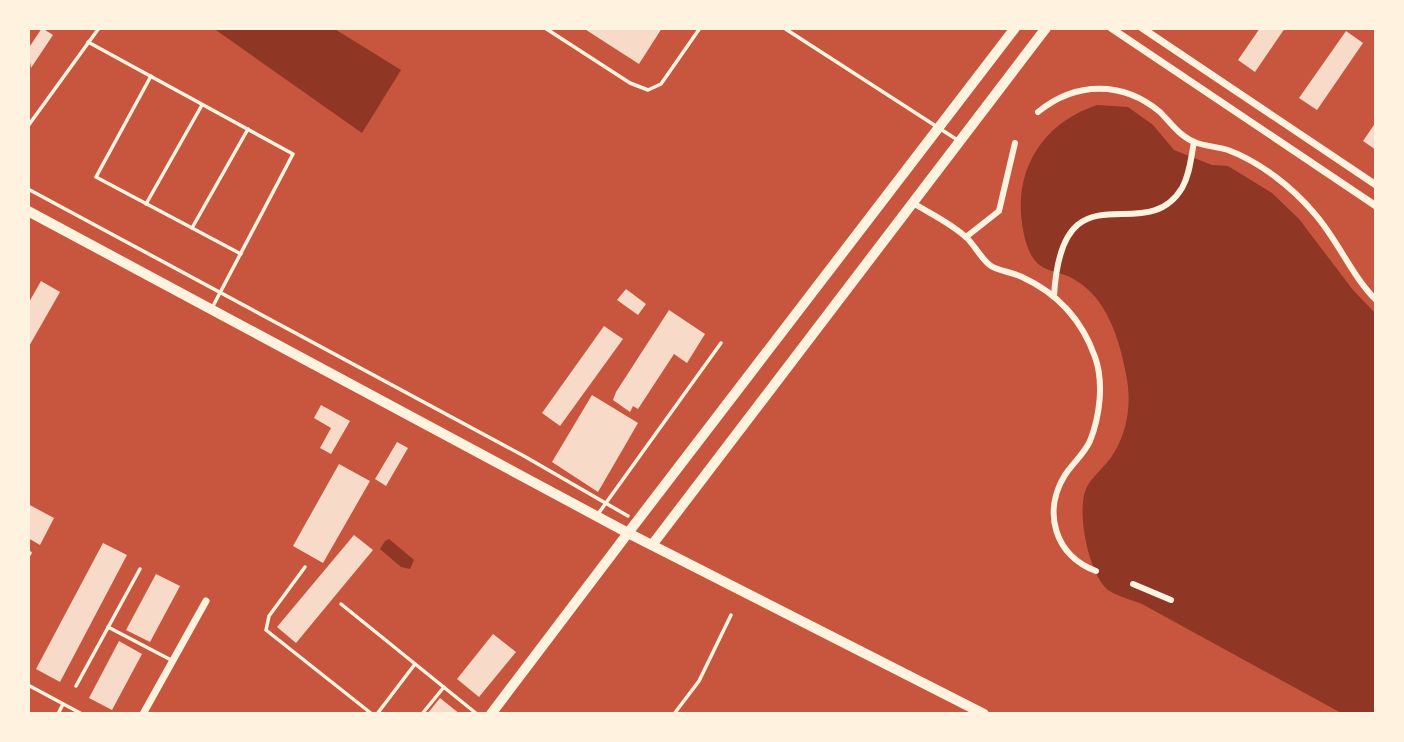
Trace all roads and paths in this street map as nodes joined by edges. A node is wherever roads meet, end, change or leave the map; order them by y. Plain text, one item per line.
1 (99, 28) edge
2 (545, 28) edge
3 (700, 28) edge
4 (784, 28) edge
5 (1015, 28) edge
6 (1046, 28) edge
7 (1111, 28) edge
8 (1142, 28) edge
9 (88, 42) junction
10 (151, 76) junction
11 (203, 105) junction
12 (1038, 112) dead end
13 (28, 126) edge
14 (939, 128) junction
15 (248, 129) junction
16 (960, 141) junction
17 (1194, 142) junction
18 (1015, 143) dead end
19 (1376, 185) edge
20 (28, 190) edge
21 (913, 203) junction
22 (146, 204) junction
23 (1376, 205) edge
24 (28, 211) edge
25 (192, 228) junction
26 (966, 237) junction
27 (241, 254) junction
28 (220, 293) junction
29 (1054, 296) junction
30 (1376, 300) edge
31 (211, 310) junction
32 (720, 344) dead end
33 (604, 502) junction
34 (597, 516) junction
35 (628, 516) dead end
36 (628, 533) junction
37 (652, 545) junction
38 (305, 567) dead end
39 (140, 569) dead end
40 (1094, 570) dead end
41 (1133, 584) dead end
42 (1171, 600) dead end
43 (206, 601) dead end
44 (341, 604) dead end
45 (731, 615) dead end
46 (108, 627) junction
47 (173, 661) junction
48 (415, 663) junction
49 (28, 684) edge
50 (76, 686) dead end
51 (444, 687) junction
52 (63, 704) junction
53 (58, 714) edge
54 (82, 714) edge
55 (143, 714) edge
56 (374, 714) edge
57 (422, 714) edge
58 (477, 714) edge
59 (491, 714) edge
60 (674, 714) edge
61 (984, 714) edge

1 - 9 lane
2 - 3 lane
4 - 14 lane
5 - 14 street
6 - 16 street
7 - 23 street
8 - 19 street
9 - 10 lane
9 - 13 lane
10 - 11 lane
10 - 22 lane
11 - 15 lane
11 - 22 lane
12 - 17 street
14 - 16 lane
14 - 36 street
15 - 25 lane
15 - 27 lane
16 - 21 street
17 - 29 street
17 - 30 street
18 - 26 street
20 - 28 lane
21 - 26 street
21 - 37 street
22 - 25 lane
24 - 31 street
25 - 27 lane
26 - 29 street
27 - 28 lane
28 - 31 lane
28 - 33 lane
29 - 40 street
31 - 34 street
32 - 33 lane
33 - 34 lane
33 - 35 lane
34 - 36 street
36 - 37 main road
36 - 59 main road
37 - 61 main road
38 - 56 lane
39 - 46 lane
41 - 42 street
43 - 47 street
44 - 48 lane
45 - 60 lane
46 - 47 lane
46 - 50 lane
47 - 55 street
48 - 51 lane
48 - 56 lane
49 - 52 lane
51 - 57 lane
51 - 58 lane
52 - 53 lane
52 - 54 lane

